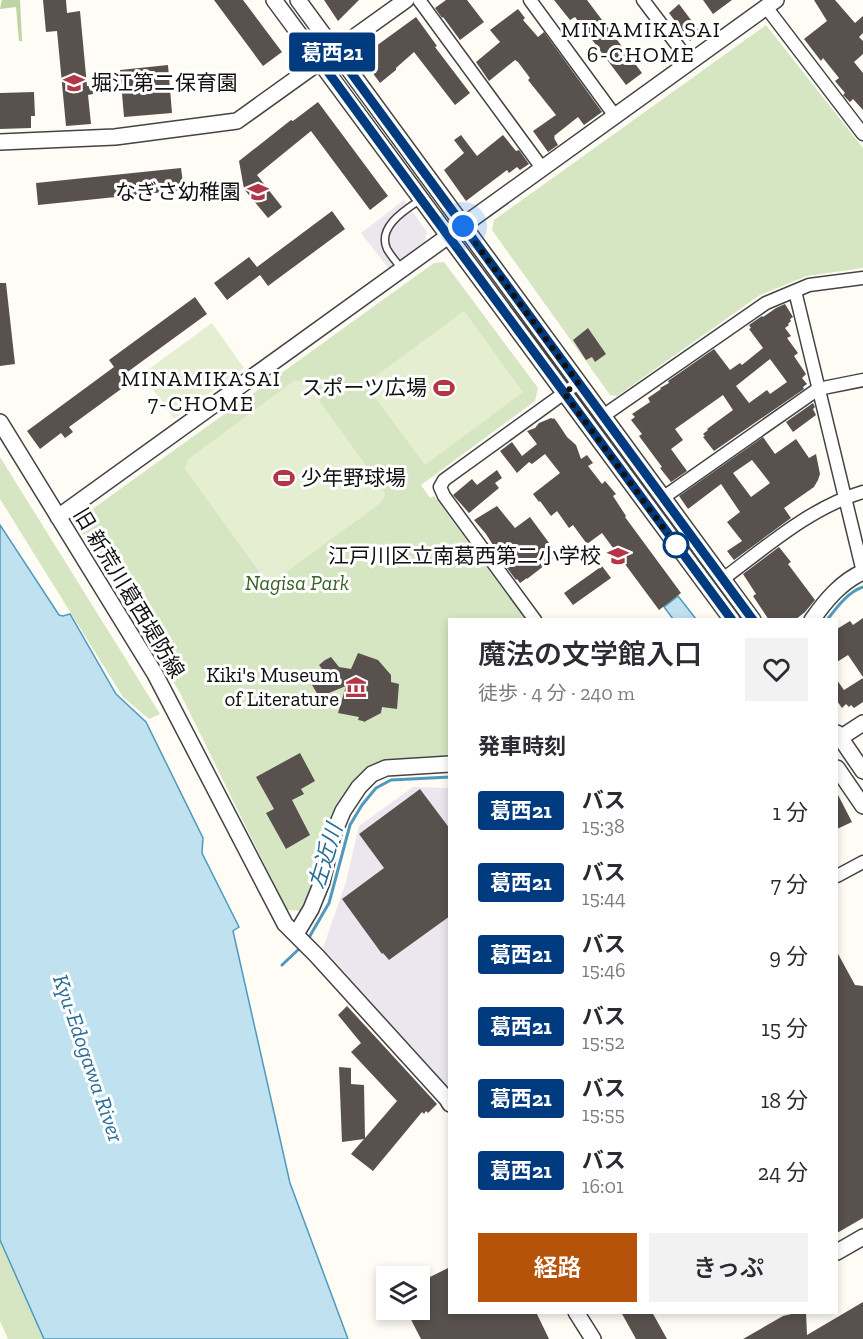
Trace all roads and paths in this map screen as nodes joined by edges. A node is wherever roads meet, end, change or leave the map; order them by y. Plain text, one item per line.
1 (274, 0) edge
2 (298, 0) edge
3 (406, 0) edge
4 (419, 0) edge
5 (530, 0) edge
6 (643, 0) edge
7 (771, 4) edge
8 (335, 51) junction
9 (320, 61) junction
10 (690, 62) junction
11 (615, 116) junction
12 (863, 134) edge
13 (0, 142) edge
14 (542, 168) junction
15 (421, 199) junction
16 (463, 226) junction
17 (448, 237) junction
18 (402, 270) junction
19 (863, 278) edge
20 (795, 291) junction
21 (863, 380) edge
22 (578, 383) junction
23 (818, 389) junction
24 (564, 393) junction
25 (603, 416) junction
26 (0, 422) edge
27 (863, 492) edge
28 (664, 497) junction
29 (844, 497) junction
30 (58, 517) junction
31 (863, 572) edge
32 (723, 579) junction
33 (534, 618) edge
34 (731, 618) edge
35 (752, 618) edge
36 (814, 618) edge
37 (863, 723) edge
38 (838, 737) edge
39 (857, 748) edge
40 (838, 760) edge
41 (448, 764) edge
42 (838, 769) edge
43 (863, 771) edge
44 (863, 806) edge
45 (863, 862) edge
46 (838, 875) edge
47 (296, 934) junction
48 (448, 1101) edge
49 (863, 1238) edge
50 (838, 1251) edge
51 (577, 1314) edge
52 (593, 1339) edge

1 - 9 street
2 - 8 street
3 - 8 street
4 - 14 street
5 - 11 street
6 - 10 street
7 - 10 street
7 - 12 street
8 - 9 street
8 - 16 street
9 - 13 street
9 - 15 street
10 - 11 street
11 - 14 street
14 - 16 street
15 - 17 street
15 - 18 lane
16 - 17 street
16 - 22 street
17 - 18 street
17 - 24 street
18 - 30 street
19 - 20 street
20 - 23 street
20 - 25 street
21 - 23 street
22 - 24 street
22 - 25 street
23 - 28 street
23 - 29 street
24 - 33 street
24 - 34 street
25 - 28 street
26 - 30 street, 旧 新荒川葛西堤防線
27 - 29 street
28 - 32 street
29 - 31 street
29 - 32 street
30 - 47 street, 旧 新荒川葛西堤防線
31 - 36 street
32 - 35 street
37 - 38 street
38 - 39 street
39 - 40 street
39 - 43 street
41 - 47 street
42 - 44 street
45 - 46 street
47 - 48 street, 旧 新荒川葛西堤防線
49 - 50 street
51 - 52 street

